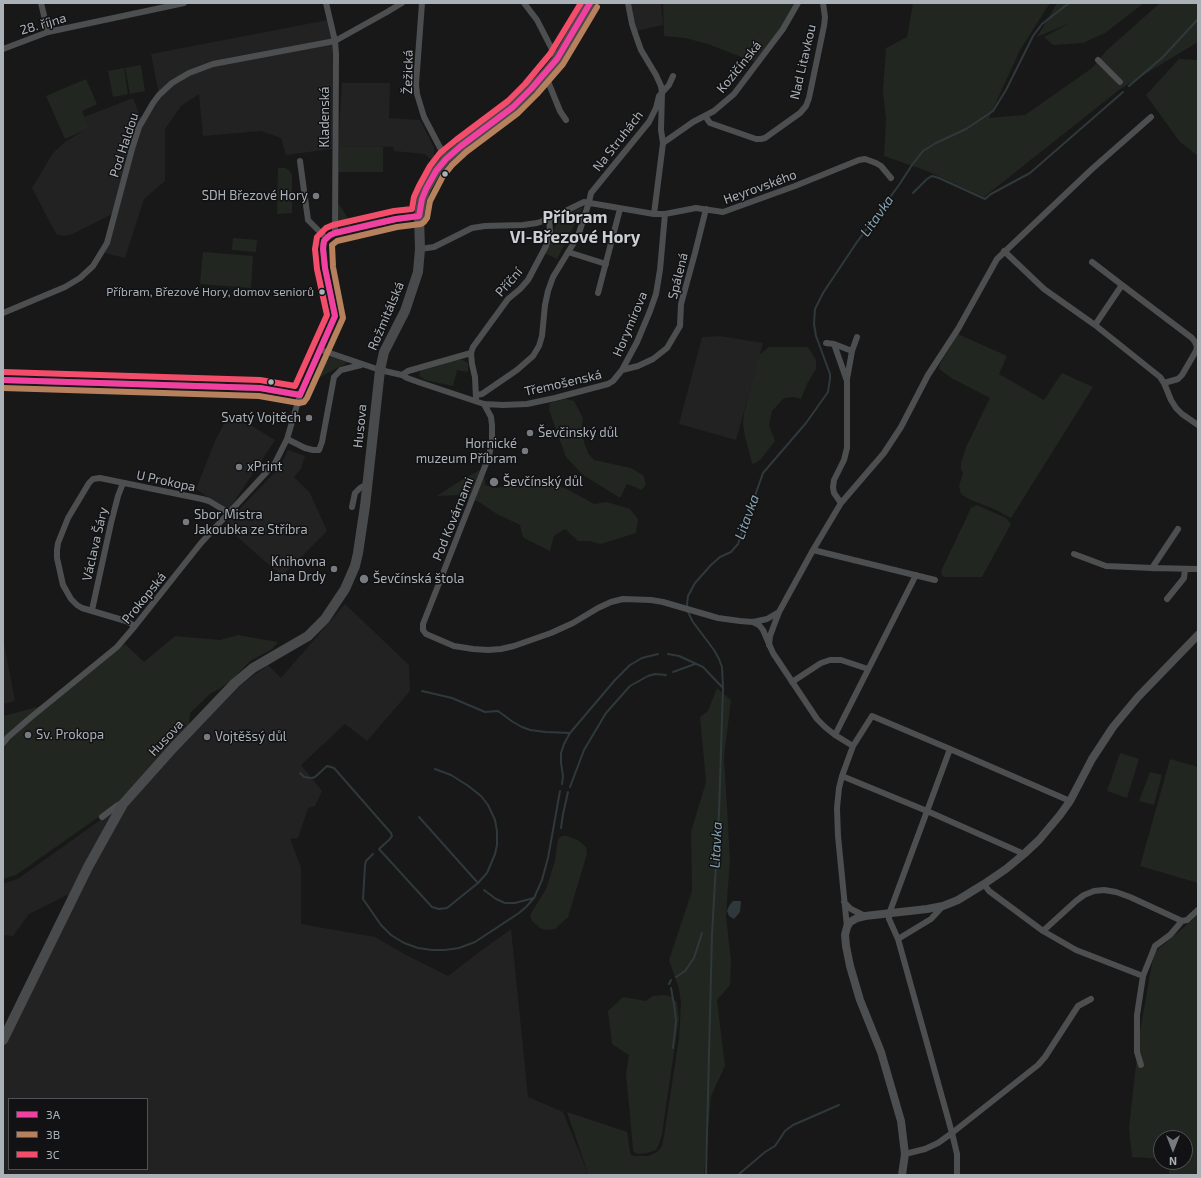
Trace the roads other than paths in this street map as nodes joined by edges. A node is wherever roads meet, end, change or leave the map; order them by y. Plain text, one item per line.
1 (41, 3) edge
2 (181, 3) edge
3 (326, 3) edge
4 (402, 3) edge
5 (422, 3) edge
6 (524, 3) edge
7 (590, 3) edge
8 (628, 3) edge
9 (798, 3) edge
10 (823, 3) edge
11 (48, 32) junction
12 (335, 41) junction
13 (3, 49) edge
14 (557, 59) junction
15 (1098, 60) dead end
16 (545, 74) junction
17 (673, 76) dead end
18 (1120, 82) dead end
19 (662, 93) junction
20 (705, 116) junction
21 (1151, 118) dead end
22 (566, 120) dead end
23 (663, 143) junction
24 (446, 159) junction
25 (300, 161) dead end
26 (891, 178) dead end
27 (589, 202) junction
28 (620, 209) junction
29 (706, 209) junction
30 (654, 214) junction
31 (666, 214) junction
32 (419, 216) junction
33 (549, 219) junction
34 (335, 233) junction
35 (326, 238) junction
36 (420, 249) junction
37 (1004, 251) junction
38 (568, 252) junction
39 (1092, 262) dead end
40 (606, 264) junction
41 (1122, 285) junction
42 (598, 293) dead end
43 (3, 313) edge
44 (1094, 325) junction
45 (857, 336) dead end
46 (826, 343) dead end
47 (834, 344) junction
48 (667, 348) joint
49 (321, 350) junction
50 (852, 351) junction
51 (471, 353) junction
52 (362, 365) junction
53 (380, 370) junction
54 (622, 370) junction
55 (402, 375) junction
56 (3, 380) edge
57 (847, 381) junction
58 (1164, 383) junction
59 (300, 395) junction
60 (476, 398) junction
61 (484, 404) junction
62 (1198, 425) edge
63 (287, 439) junction
64 (123, 483) junction
65 (367, 484) junction
66 (841, 504) junction
67 (352, 506) dead end
68 (229, 513) junction
69 (1178, 528) dead end
70 (813, 550) junction
71 (1074, 554) dead end
72 (1152, 568) junction
73 (1198, 568) edge
74 (1186, 569) junction
75 (916, 575) junction
76 (935, 580) dead end
77 (1168, 599) dead end
78 (92, 610) junction
79 (779, 612) junction
80 (753, 622) junction
81 (135, 626) junction
82 (1198, 635) edge
83 (769, 644) junction
84 (868, 669) junction
85 (792, 682) junction
86 (835, 735) junction
87 (3, 743) edge
88 (853, 746) junction
89 (950, 749) junction
90 (842, 776) junction
91 (1070, 800) junction
92 (123, 804) junction
93 (927, 811) junction
94 (102, 817) dead end
95 (1024, 854) junction
96 (984, 884) junction
97 (844, 902) junction
98 (942, 906) junction
99 (1198, 910) edge
100 (889, 914) junction
101 (865, 916) junction
102 (1182, 922) junction
103 (847, 927) junction
104 (1043, 931) junction
105 (898, 939) junction
106 (1143, 976) junction
107 (1091, 999) dead end
108 (3, 1040) edge
109 (1141, 1065) dead end
110 (952, 1134) junction
111 (905, 1154) junction
112 (902, 1175) edge
113 (957, 1175) edge

1 - 11 street
2 - 11 street, 28. října
3 - 12 street, Kladenská
4 - 12 street, Pod Haldou
5 - 24 street, Žežická
6 - 14 street
7 - 14 main road, Rožmitálská
8 - 19 street, Na Struhách
9 - 20 street, Kozičínská
10 - 20 street, Nad Litavkou
11 - 13 street, 28. října
12 - 34 street, Kladenská
12 - 43 street, Pod Haldou
14 - 16 main road, Rožmitálská
15 - 18 street
16 - 22 street
16 - 24 main road, Rožmitálská
17 - 19 street, Na Struhách
19 - 23 street, Na Struhách
19 - 27 street, Na Struhách
20 - 23 street, Kozičínská
21 - 37 street
23 - 30 street, Na Struhách
24 - 32 main road, Rožmitálská
25 - 35 street
26 - 29 street, Heyrovského
27 - 28 street, Heyrovského
27 - 33 street
27 - 38 street, Na Struhách
28 - 30 street, Heyrovského
28 - 40 street
29 - 31 street, Heyrovského
29 - 48 street, Spálená
30 - 31 street, Heyrovského
31 - 54 street, Horymírova
32 - 34 street
32 - 36 main road, Rožmitálská
33 - 36 street
33 - 51 street, Příční
34 - 35 street
35 - 49 street, Prokopská
36 - 53 main road, Rožmitálská
37 - 44 street
37 - 66 street
38 - 40 street
38 - 60 street, Na Struhách
39 - 41 street
40 - 42 street
41 - 44 street
41 - 58 street
44 - 58 street
45 - 50 street
46 - 47 street
47 - 50 street
47 - 57 street
48 - 54 street, Třemošenská
49 - 52 street, Třemošenská
49 - 59 street, Prokopská
50 - 57 street
51 - 55 street
51 - 60 street
52 - 53 street, Třemošenská
52 - 63 street
53 - 55 street, Třemošenská
53 - 65 main road, Husova
54 - 61 street, Třemošenská
55 - 60 street, Třemošenská
56 - 59 street
57 - 66 street
58 - 62 street
59 - 63 street, Prokopská
60 - 61 street, Třemošenská
61 - 80 street, Pod Kovárnami
63 - 68 street, Prokopská
64 - 68 street, U Prokopa
64 - 78 street, Václava Šáry
64 - 78 street, U Prokopa
65 - 67 street
65 - 92 main road, Husova
66 - 70 street
68 - 81 street, Prokopská
69 - 72 street
70 - 75 street
70 - 79 street
71 - 72 street
72 - 74 street
73 - 74 street
74 - 77 street
75 - 76 street
75 - 84 street
78 - 81 street
79 - 80 street
79 - 83 street
80 - 83 street
81 - 87 street, Prokopská
82 - 91 street
83 - 85 street
84 - 85 street
84 - 86 street
85 - 86 street
86 - 88 street
88 - 89 street
88 - 90 street
89 - 91 street
89 - 93 street
90 - 93 street
90 - 97 street
91 - 95 street
92 - 94 street
92 - 108 main road, Husova
93 - 95 street
93 - 100 street
95 - 96 street
96 - 98 street
96 - 104 street
97 - 101 street
97 - 103 street
98 - 100 street
98 - 105 street
99 - 102 street
100 - 101 street
100 - 105 street
101 - 103 street
102 - 104 street
102 - 106 street
103 - 111 street
104 - 106 street
105 - 110 street
106 - 109 street
107 - 110 street
110 - 111 street
110 - 113 street
111 - 112 street

